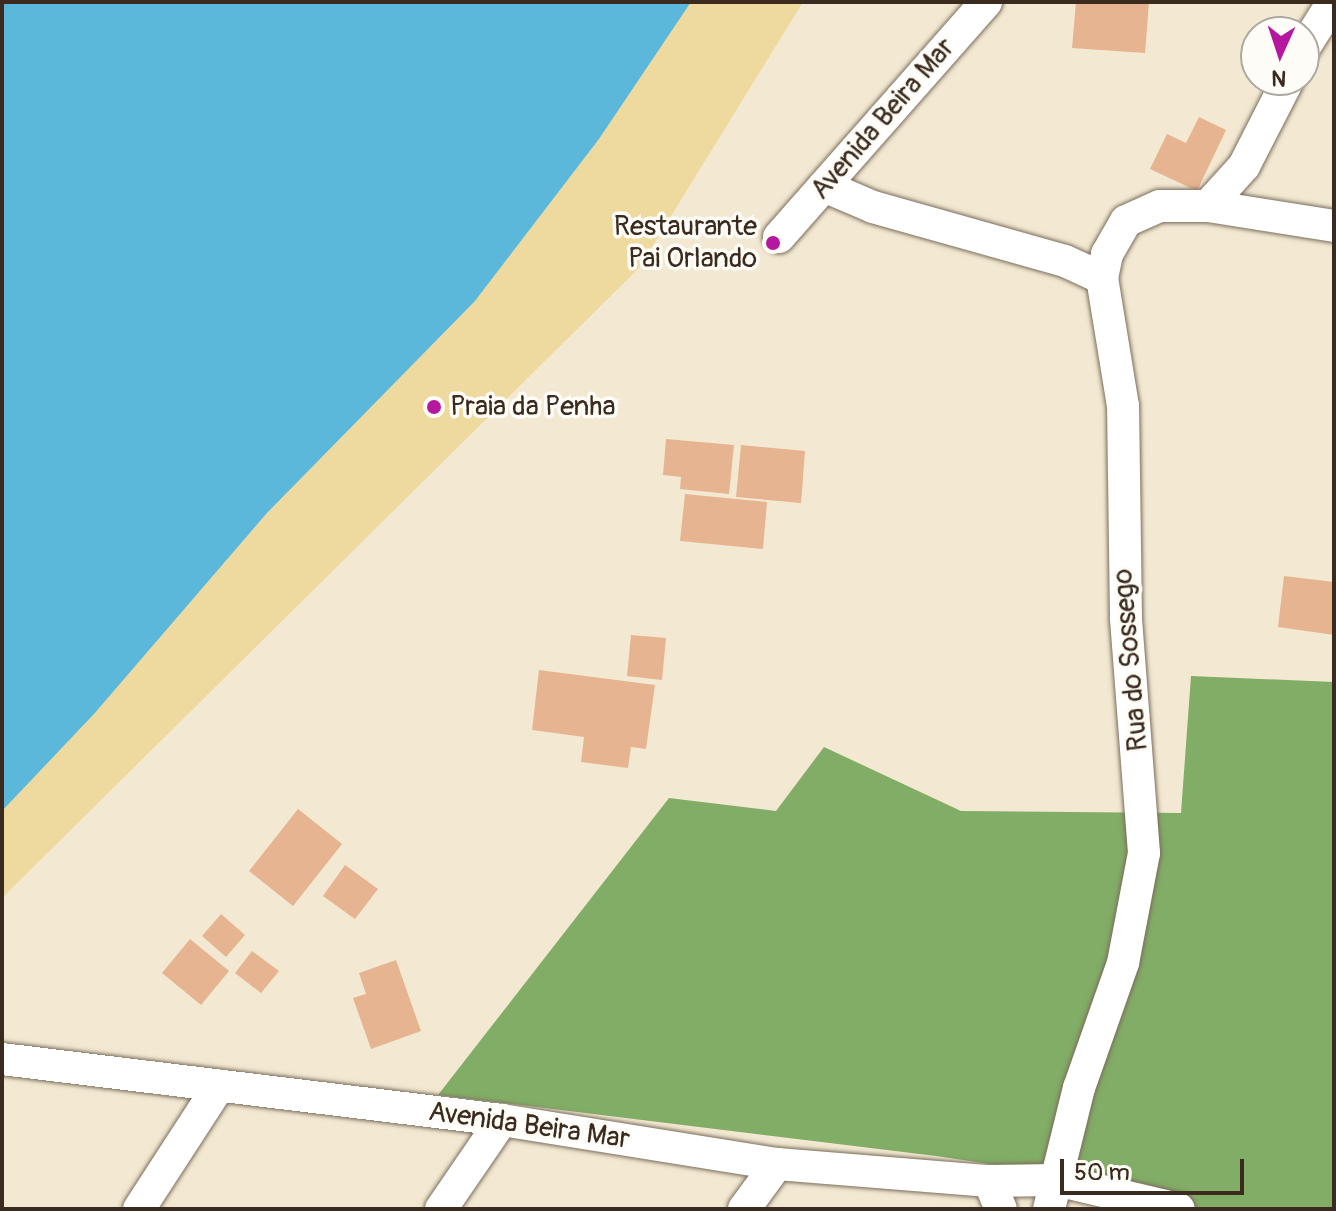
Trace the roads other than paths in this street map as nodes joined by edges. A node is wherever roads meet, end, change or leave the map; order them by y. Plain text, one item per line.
1 (986, 2) edge
2 (1333, 2) edge
3 (1320, 23) edge
4 (1280, 96) edge
5 (824, 186) junction
6 (1208, 206) junction
7 (1334, 226) edge
8 (779, 237) dead end
9 (1102, 278) junction
10 (2, 1059) edge
11 (219, 1086) junction
12 (502, 1120) junction
13 (777, 1164) junction
14 (1053, 1194) edge
15 (995, 1195) edge
16 (139, 1209) edge
17 (441, 1209) edge
18 (744, 1209) edge
19 (1179, 1209) edge

1 - 5 street, Avenida Beira Mar
2 - 3 street
4 - 6 street
5 - 8 street, Avenida Beira Mar
5 - 9 street
6 - 7 street, Rua do Sossego
6 - 9 street, Rua do Sossego
9 - 14 street, Rua do Sossego
10 - 11 street, Avenida Beira Mar
11 - 12 street, Avenida Beira Mar
11 - 16 street
12 - 13 street, Avenida Beira Mar
12 - 17 street
13 - 15 street, Avenida Beira Mar
13 - 18 street
14 - 15 street, Avenida Beira Mar
14 - 19 street, Avenida Beira Mar

